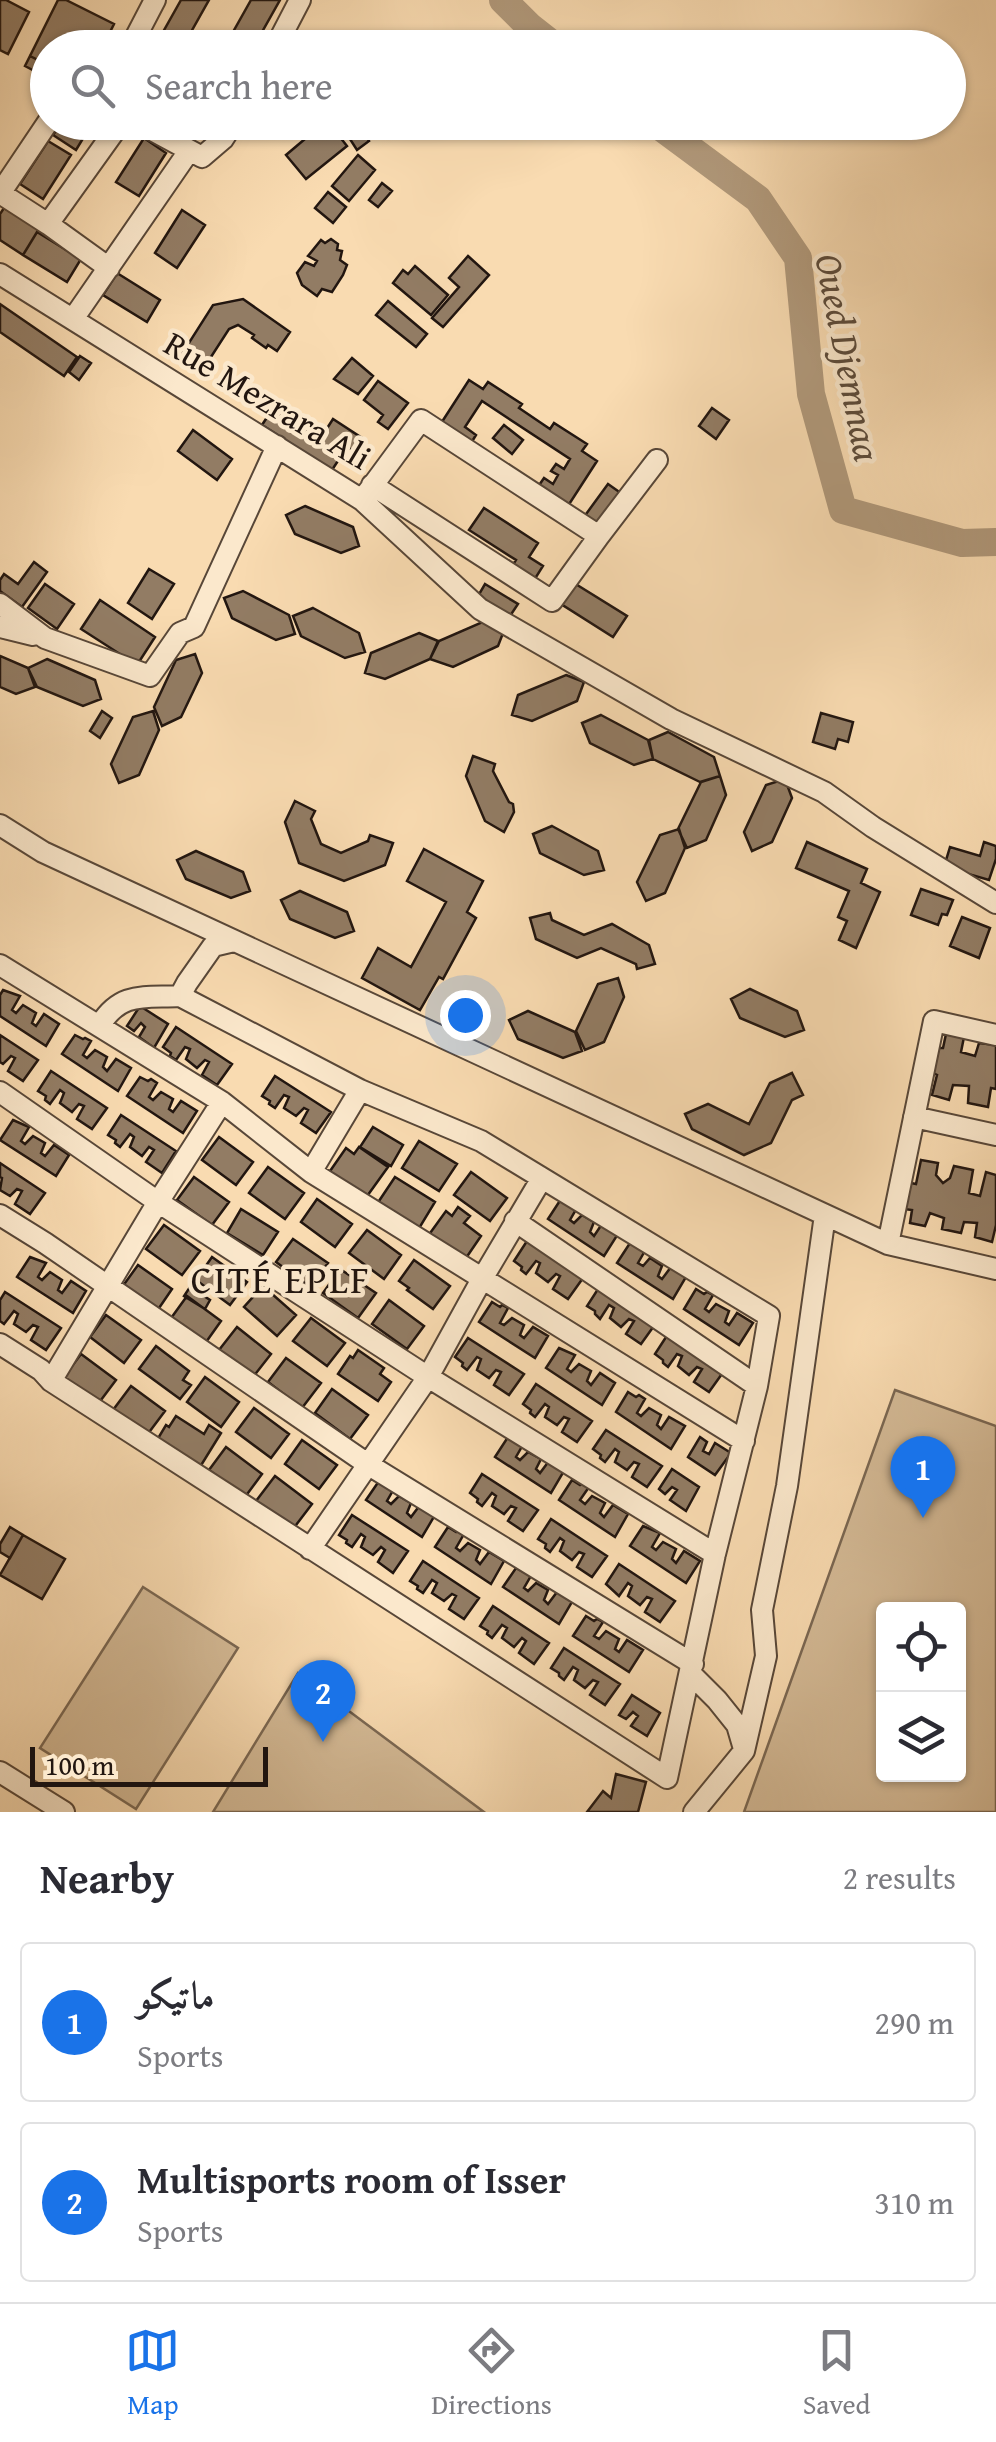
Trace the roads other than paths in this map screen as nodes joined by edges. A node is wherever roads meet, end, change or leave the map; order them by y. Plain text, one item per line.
1 (155, 0) edge
2 (300, 0) edge
3 (139, 30) edge
4 (284, 30) edge
5 (36, 140) edge
6 (109, 140) edge
7 (169, 140) edge
8 (221, 140) edge
9 (189, 151) junction
10 (0, 193) edge
11 (48, 224) junction
12 (109, 268) junction
13 (0, 274) edge
14 (73, 320) junction
15 (277, 446) junction
16 (657, 460) dead end
17 (367, 492) junction
18 (599, 536) junction
19 (0, 604) edge
20 (0, 627) edge
21 (45, 638) junction
22 (0, 825) edge
23 (996, 904) edge
24 (234, 940) junction
25 (0, 965) edge
26 (180, 996) junction
27 (100, 1025) junction
28 (996, 1035) edge
29 (360, 1090) junction
30 (0, 1092) edge
31 (222, 1102) junction
32 (914, 1117) junction
33 (996, 1135) edge
34 (310, 1172) junction
35 (542, 1178) junction
36 (158, 1202) junction
37 (0, 1214) edge
38 (825, 1215) junction
39 (514, 1221) junction
40 (888, 1244) junction
41 (996, 1269) edge
42 (482, 1279) junction
43 (107, 1287) junction
44 (0, 1344) edge
45 (428, 1377) junction
46 (52, 1381) junction
47 (757, 1386) junction
48 (744, 1440) junction
49 (370, 1464) junction
50 (310, 1549) junction
51 (715, 1554) junction
52 (692, 1669) junction
53 (744, 1751) junction
54 (0, 1772) edge
55 (64, 1812) edge
56 (694, 1812) edge

1 - 3 street
2 - 4 street
5 - 10 street
6 - 11 street
7 - 9 street
8 - 9 street
9 - 12 street
10 - 11 street
11 - 12 street
12 - 14 street
13 - 14 street, Rue Mezrara Ali
14 - 15 street, Rue Mezrara Ali
15 - 17 street, Rue Mezrara Ali
15 - 21 street
16 - 18 street
17 - 18 street
17 - 18 street, Rue Mezrara Ali
17 - 23 street
19 - 21 street
20 - 21 street
22 - 24 street
24 - 26 street
24 - 38 street
25 - 27 street
26 - 27 street
26 - 29 street
27 - 31 street
28 - 32 street
29 - 34 street
29 - 35 street
30 - 36 street
31 - 34 street
31 - 36 street
32 - 33 street
32 - 40 street
34 - 42 street
35 - 39 street
35 - 47 street
36 - 43 street
36 - 45 street
37 - 43 street
38 - 40 street
38 - 53 street
39 - 42 street
39 - 47 street
40 - 41 street
42 - 45 street
42 - 48 street
43 - 46 street
43 - 49 street
44 - 46 street
45 - 49 street
45 - 51 street
46 - 50 street
47 - 48 street
48 - 51 street
49 - 50 street
49 - 52 street
50 - 52 street
51 - 52 street
52 - 53 street
53 - 56 street
54 - 55 street

